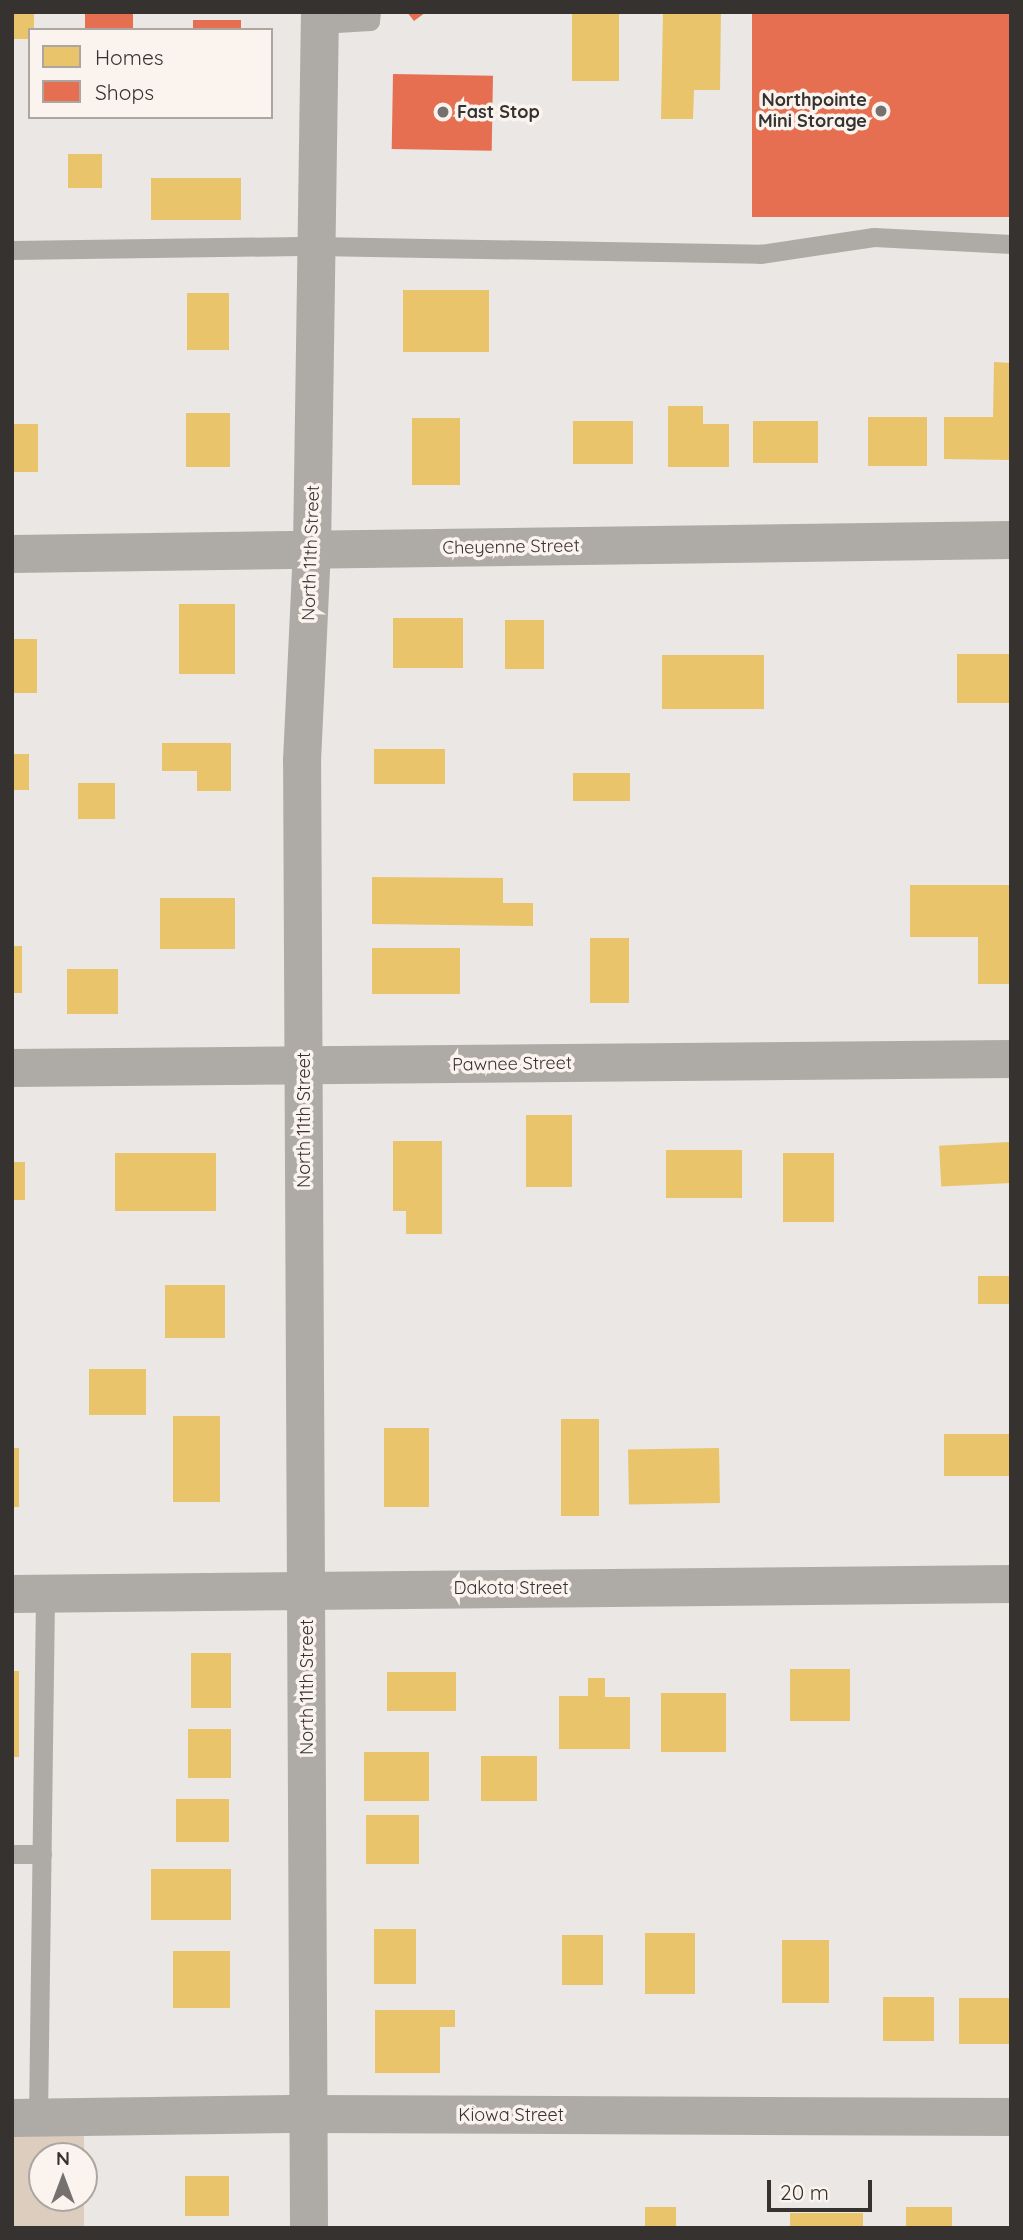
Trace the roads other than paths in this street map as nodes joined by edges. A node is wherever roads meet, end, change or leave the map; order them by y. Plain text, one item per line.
1 (371, 12) edge
2 (320, 18) edge
3 (1011, 244) edge
4 (317, 246) junction
5 (12, 250) edge
6 (1011, 540) edge
7 (312, 550) junction
8 (12, 555) edge
9 (1011, 1059) edge
10 (304, 1067) junction
11 (12, 1068) edge
12 (1011, 1584) edge
13 (307, 1590) junction
14 (29, 1594) edge
15 (12, 1854) edge
16 (42, 1854) junction
17 (308, 2114) junction
18 (1011, 2117) edge
19 (25, 2118) edge
20 (309, 2228) edge

1 - 2 lane
2 - 4 street, North 11th Street
3 - 4 lane
4 - 5 lane
4 - 7 street, North 11th Street
6 - 7 street, Cheyenne Street
7 - 8 street, Cheyenne Street
7 - 10 street, North 11th Street
9 - 10 street, Pawnee Street
10 - 11 street, Pawnee Street
10 - 13 street, North 11th Street
12 - 13 street, Dakota Street
13 - 14 street, Dakota Street
13 - 17 street, North 11th Street
14 - 16 lane
15 - 16 lane
16 - 19 lane
17 - 18 street, Kiowa Street
17 - 19 street, Kiowa Street
17 - 20 street, North 11th Street

